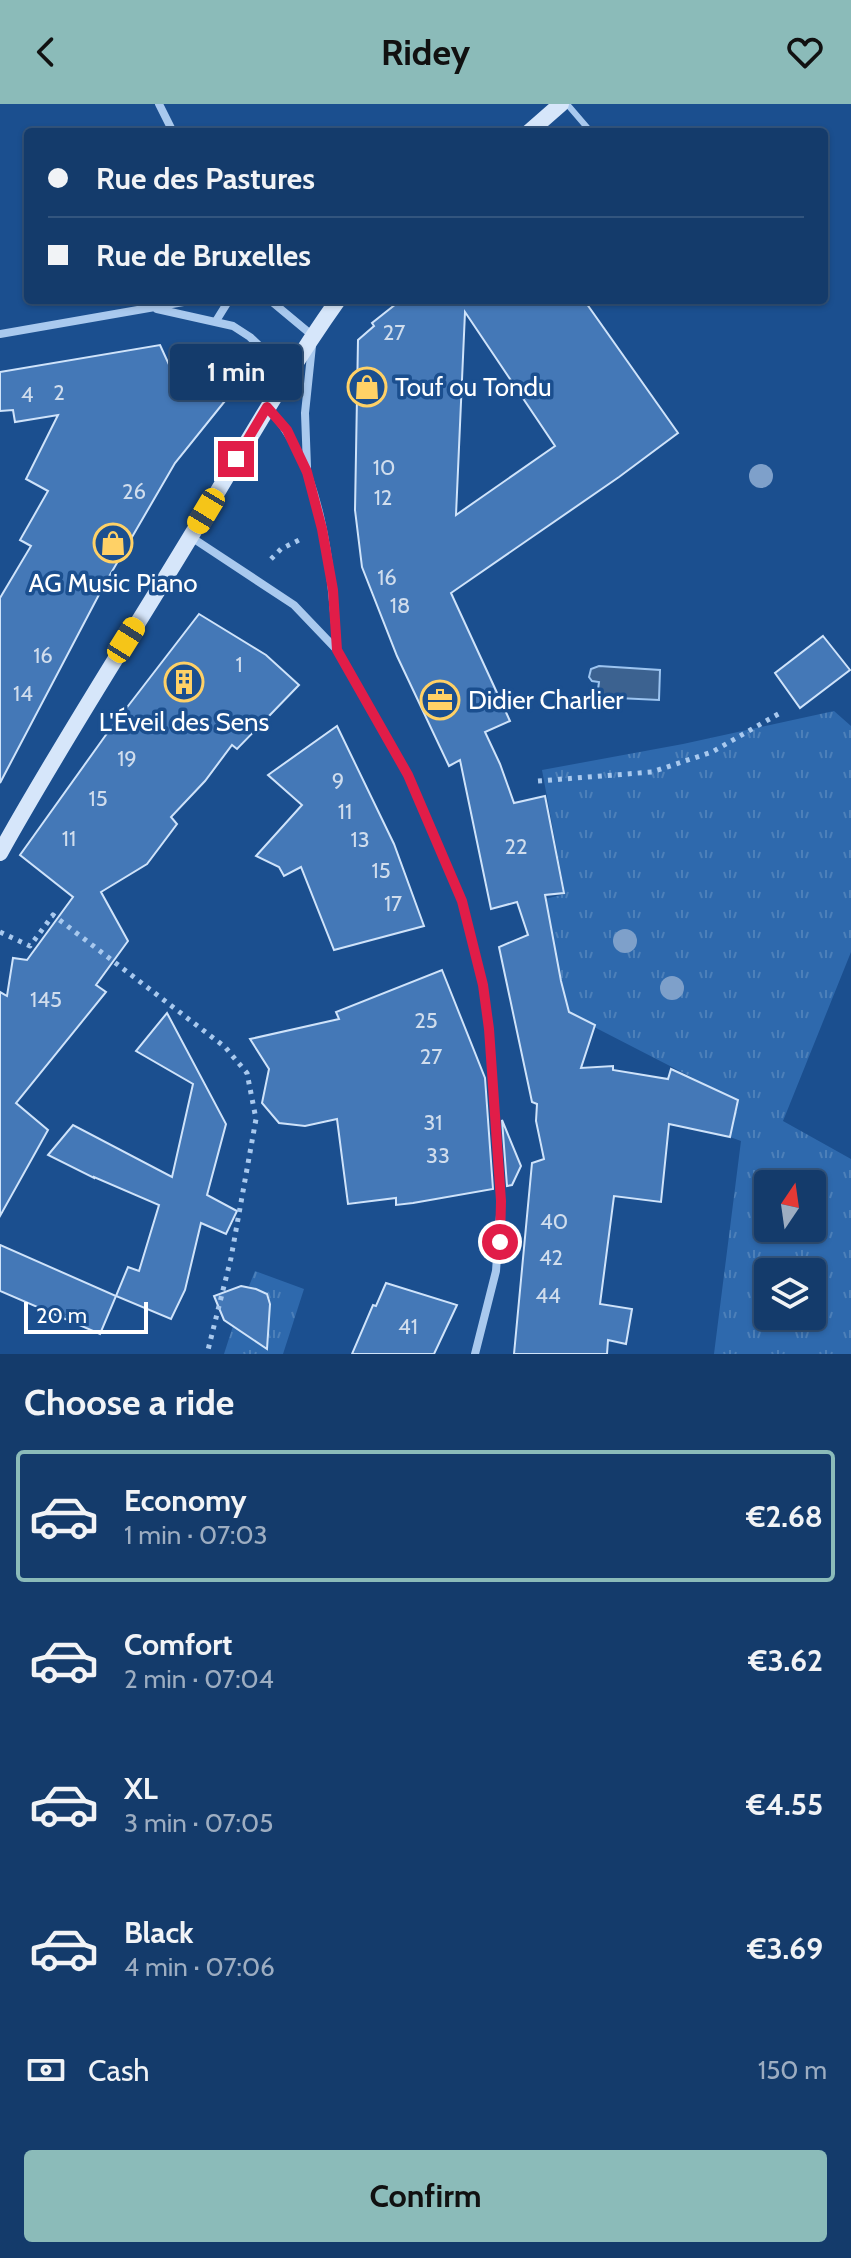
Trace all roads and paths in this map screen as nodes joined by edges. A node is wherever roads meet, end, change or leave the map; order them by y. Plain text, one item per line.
1 (159, 104) edge
2 (561, 104) edge
3 (567, 104) edge
4 (171, 128) edge
5 (534, 128) edge
6 (588, 128) edge
7 (174, 304) edge
8 (227, 304) edge
9 (275, 304) edge
10 (335, 304) edge
11 (153, 308) junction
12 (216, 321) junction
13 (0, 334) edge
14 (313, 336) junction
15 (288, 373) junction
16 (267, 407) junction
17 (307, 472) junction
18 (322, 529) junction
19 (191, 536) junction
20 (253, 577) junction
21 (337, 650) junction
22 (780, 713) dead end
23 (538, 781) dead end
24 (0, 853) edge
25 (0, 932) edge
26 (207, 1354) edge
27 (475, 1354) edge

1 - 4 street
2 - 5 main road
3 - 6 lane
7 - 11 street
8 - 12 street
9 - 14 street
10 - 14 main road
11 - 12 street
11 - 13 street
12 - 15 street
14 - 15 main road
14 - 17 street
15 - 16 main road
16 - 17 street
16 - 19 main road
17 - 18 street
18 - 20 path
18 - 21 street
19 - 20 street
19 - 24 main road
20 - 21 street
21 - 27 street
22 - 23 path
25 - 26 path

